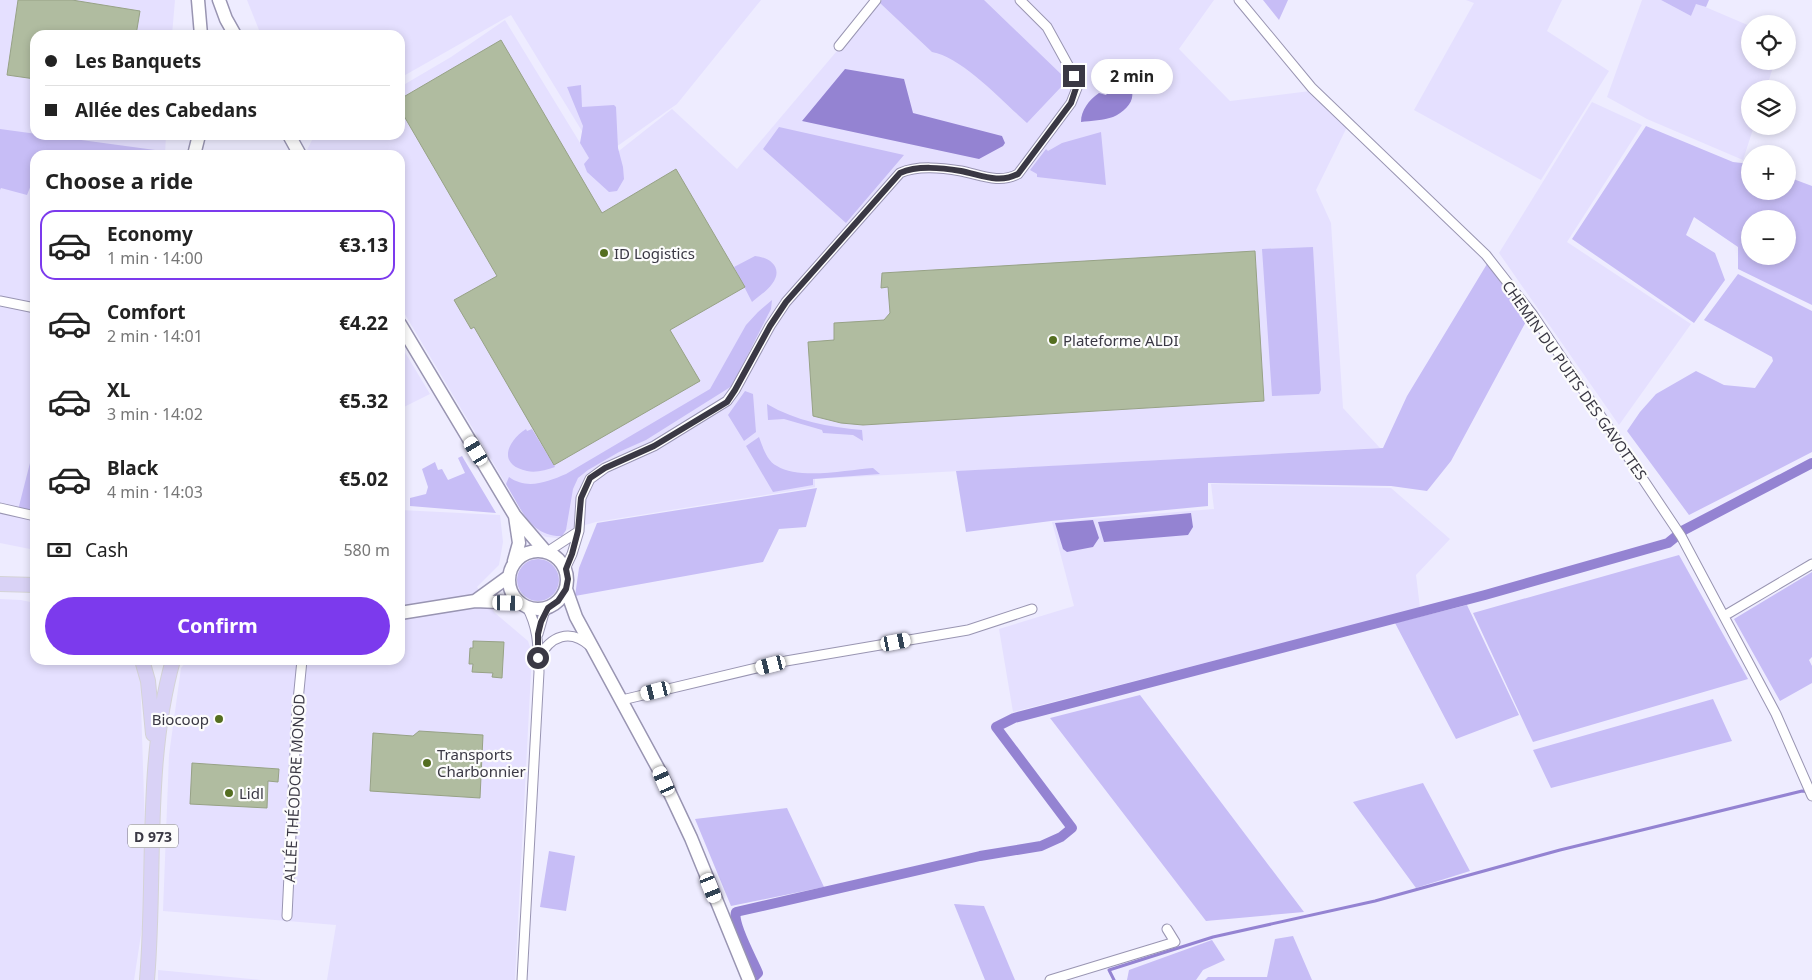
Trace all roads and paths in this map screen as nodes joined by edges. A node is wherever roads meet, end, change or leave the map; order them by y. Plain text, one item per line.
1 (198, 0) edge
2 (219, 0) edge
3 (876, 0) edge
4 (1020, 0) edge
5 (1239, 0) edge
6 (201, 30) edge
7 (232, 30) edge
8 (838, 46) dead end
9 (0, 300) edge
10 (30, 307) edge
11 (405, 332) edge
12 (0, 508) edge
13 (30, 515) edge
14 (515, 516) junction
15 (578, 531) junction
16 (546, 551) junction
17 (514, 561) junction
18 (1812, 564) edge
19 (566, 569) junction
20 (508, 577) junction
21 (0, 584) edge
22 (15, 585) junction
23 (30, 585) edge
24 (30, 589) edge
25 (566, 589) junction
26 (475, 601) junction
27 (523, 605) junction
28 (550, 607) junction
29 (1032, 609) dead end
30 (405, 612) edge
31 (1724, 616) junction
32 (576, 617) junction
33 (538, 634) junction
34 (594, 649) junction
35 (538, 658) junction
36 (143, 665) edge
37 (172, 665) edge
38 (301, 665) edge
39 (622, 700) junction
40 (155, 760) junction
41 (1812, 796) edge
42 (287, 916) dead end
43 (1167, 929) dead end
44 (147, 980) edge
45 (522, 980) edge
46 (748, 980) edge
47 (1050, 980) edge

1 - 6 street
2 - 7 street
3 - 8 street
4 - 15 street
5 - 31 street, CHEMIN DU PUITS DES GAVOTTES
9 - 10 street
11 - 14 street
12 - 13 street
14 - 16 street
14 - 17 street
15 - 16 street
15 - 19 street
16 - 17 street
16 - 19 street
17 - 20 street
18 - 31 street
19 - 25 street
20 - 26 street
20 - 27 street
21 - 22 main road
22 - 23 main road
22 - 24 main road
25 - 28 street
25 - 32 street
26 - 27 street
26 - 30 street
27 - 28 street
27 - 33 street
28 - 32 street
28 - 33 street
29 - 39 street
31 - 41 street, CHEMIN DU PUITS DES GAVOTTES
32 - 34 street
33 - 35 street
34 - 35 street
34 - 39 street
35 - 45 street
36 - 40 main road, D 973
37 - 40 main road, D 973
38 - 42 street, ALLÉE THÉODORE MONOD
39 - 46 street
40 - 44 main road, D 973
43 - 47 street

